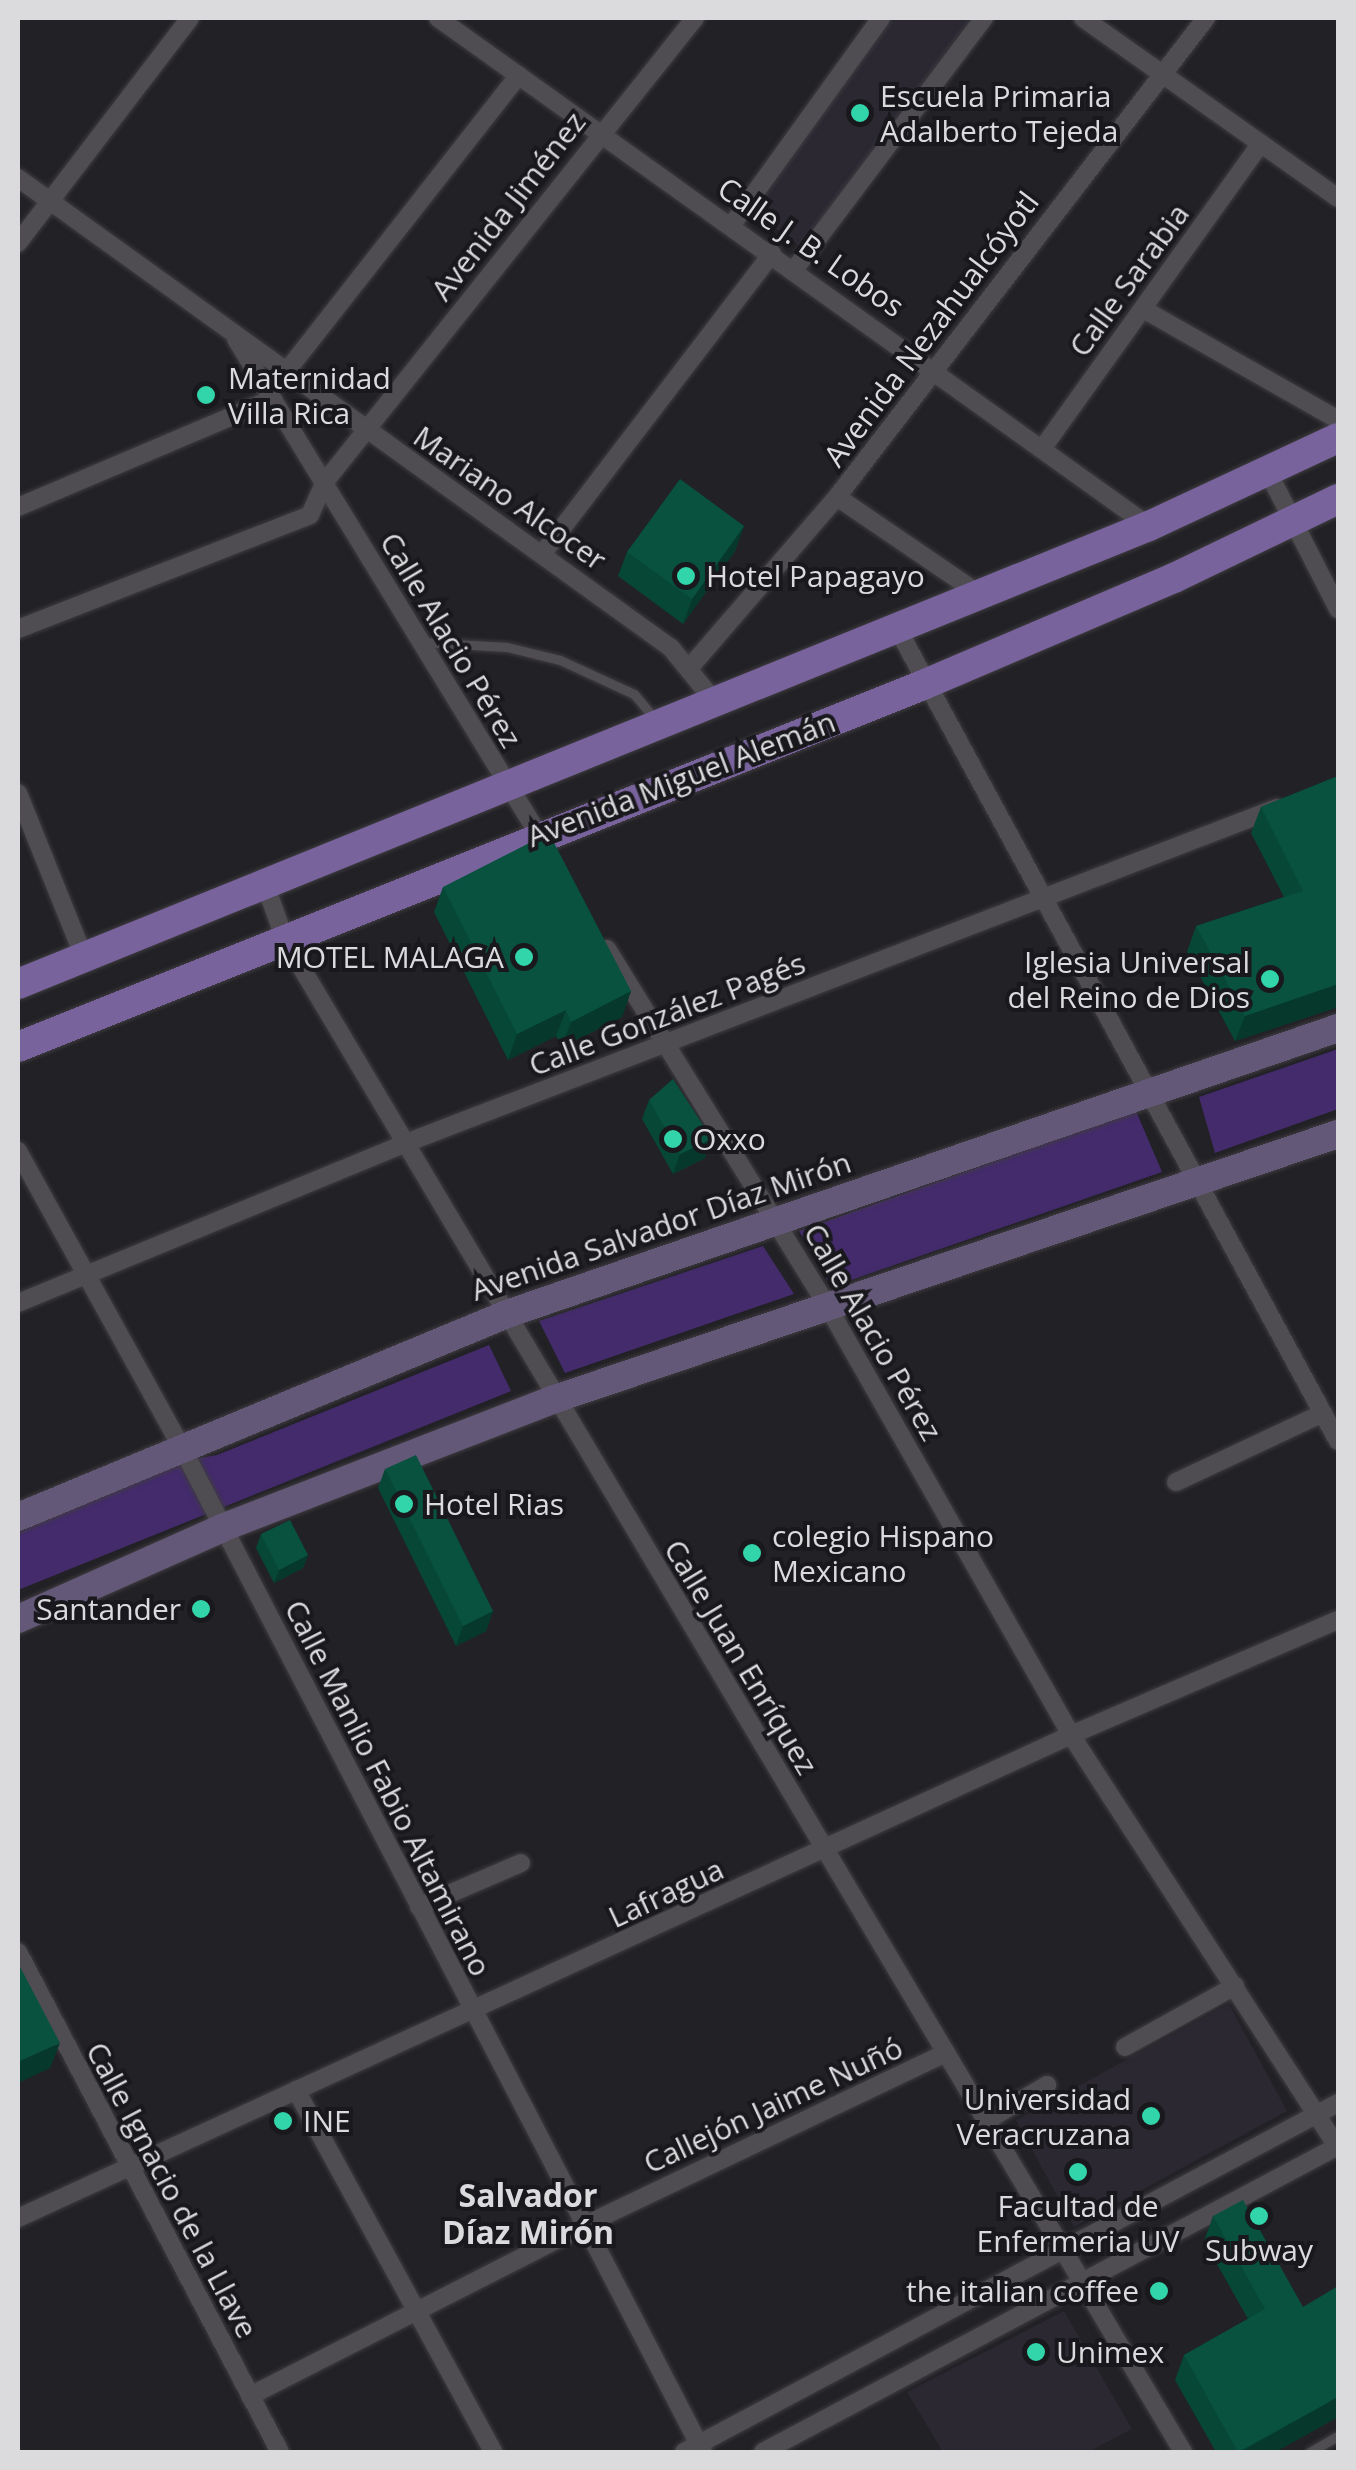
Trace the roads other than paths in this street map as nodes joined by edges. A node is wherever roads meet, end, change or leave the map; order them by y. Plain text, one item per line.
1 (190, 18) edge
2 (438, 18) edge
3 (696, 18) edge
4 (882, 18) edge
5 (984, 18) edge
6 (1083, 18) edge
7 (1206, 18) edge
8 (1163, 72) junction
9 (519, 75) junction
10 (602, 132) junction
11 (1261, 143) junction
12 (18, 178) edge
13 (1338, 198) edge
14 (50, 200) junction
15 (731, 226) junction
16 (18, 243) edge
17 (772, 254) junction
18 (794, 270) junction
19 (1143, 309) junction
20 (236, 338) junction
21 (934, 367) junction
22 (286, 372) junction
23 (272, 400) junction
24 (1338, 420) edge
25 (366, 431) junction
26 (1338, 438) edge
27 (1042, 449) junction
28 (1269, 474) junction
29 (324, 483) junction
30 (838, 497) junction
31 (1338, 500) edge
32 (18, 507) edge
33 (1292, 522) junction
34 (1149, 526) junction
35 (543, 553) junction
36 (979, 594) junction
37 (1338, 609) edge
38 (896, 626) junction
39 (18, 628) edge
40 (420, 642) junction
41 (691, 666) junction
42 (922, 684) junction
43 (714, 701) junction
44 (659, 723) junction
45 (508, 786) junction
46 (18, 793) edge
47 (1303, 798) edge
48 (538, 835) junction
49 (558, 867) edge
50 (265, 884) junction
51 (1040, 900) junction
52 (597, 932) edge
53 (285, 940) junction
54 (84, 957) junction
55 (18, 984) edge
56 (1338, 1028) edge
57 (666, 1045) junction
58 (18, 1047) edge
59 (1146, 1092) junction
60 (1338, 1134) edge
61 (406, 1144) junction
62 (18, 1151) edge
63 (1196, 1184) junction
64 (776, 1220) junction
65 (89, 1274) junction
66 (18, 1304) edge
67 (828, 1306) junction
68 (506, 1314) junction
69 (556, 1400) junction
70 (1323, 1413) junction
71 (1338, 1441) edge
72 (180, 1444) junction
73 (1176, 1482) dead end
74 (18, 1517) edge
75 (222, 1528) junction
76 (18, 1619) edge
77 (1338, 1620) edge
78 (1071, 1735) junction
79 (824, 1851) junction
80 (521, 1863) dead end
81 (419, 1907) junction
82 (18, 1952) edge
83 (1234, 1986) junction
84 (473, 2012) junction
85 (1125, 2047) dead end
86 (946, 2053) junction
87 (1047, 2085) dead end
88 (296, 2090) junction
89 (1338, 2103) edge
90 (1318, 2114) junction
91 (986, 2121) junction
92 (1338, 2147) edge
93 (128, 2167) junction
94 (18, 2218) edge
95 (585, 2224) junction
96 (1060, 2246) junction
97 (1079, 2280) junction
98 (417, 2311) junction
99 (250, 2396) junction
100 (1338, 2436) edge
101 (696, 2450) edge
102 (280, 2452) edge
103 (493, 2452) edge
104 (763, 2452) edge
105 (1183, 2452) edge
106 (1310, 2452) edge

1 - 14 street
2 - 9 street, Calle J. B. Lobos
3 - 10 street, Avenida Jiménez
4 - 15 street
5 - 18 street
6 - 8 street
7 - 8 street, Avenida Nezahualcóyotl
8 - 11 street
8 - 21 street, Avenida Nezahualcóyotl
9 - 10 street, Calle J. B. Lobos
9 - 22 street
10 - 15 street, Calle J. B. Lobos
10 - 25 street, Avenida Jiménez
11 - 13 street
11 - 19 street, Calle Sarabia
12 - 14 street, Mariano Alcocer
14 - 16 street
14 - 20 street, Mariano Alcocer
15 - 17 street, Calle J. B. Lobos
17 - 18 street, Calle J. B. Lobos
17 - 35 street
18 - 21 street, Calle J. B. Lobos
19 - 24 street
19 - 27 street, Calle Sarabia
20 - 22 street, Mariano Alcocer
20 - 23 street, Calle Alacio Pérez
21 - 27 street, Calle J. B. Lobos
21 - 30 street, Avenida Nezahualcóyotl
22 - 25 street, Mariano Alcocer
23 - 29 street, Calle Alacio Pérez
23 - 32 street
25 - 29 street, Avenida Jiménez
25 - 35 street, Mariano Alcocer
26 - 28 main road, Avenida Miguel Alemán
27 - 34 street, Calle J. B. Lobos
28 - 33 street
28 - 34 main road, Avenida Miguel Alemán
29 - 39 street, Avenida Jiménez
29 - 40 street, Calle Alacio Pérez
30 - 36 street
30 - 41 street, Avenida Nezahualcóyotl
31 - 33 main road, Avenida Miguel Alemán
33 - 37 street
33 - 42 main road, Avenida Miguel Alemán
34 - 36 main road, Avenida Miguel Alemán
35 - 41 street, Mariano Alcocer
36 - 38 main road, Avenida Miguel Alemán
38 - 42 street
38 - 43 main road, Avenida Miguel Alemán
40 - 44 lane
40 - 45 street, Calle Alacio Pérez
41 - 43 street, Mariano Alcocer
42 - 48 main road, Avenida Miguel Alemán
42 - 51 street
43 - 44 main road, Avenida Miguel Alemán
44 - 45 main road, Avenida Miguel Alemán
45 - 48 street, Calle Alacio Pérez
45 - 50 main road, Avenida Miguel Alemán
46 - 54 street
47 - 51 street, Calle González Pagés
48 - 49 street, Calle Alacio Pérez
48 - 53 main road, Avenida Miguel Alemán
50 - 53 street, Calle Juan Enríquez
50 - 54 main road, Avenida Miguel Alemán
51 - 57 street, Calle González Pagés
51 - 59 street
52 - 57 street, Calle Alacio Pérez
53 - 58 main road, Avenida Miguel Alemán
53 - 61 street, Calle Juan Enríquez
54 - 55 main road, Avenida Miguel Alemán
56 - 59 main road, Avenida Salvador Díaz Mirón
57 - 61 street, Calle González Pagés
57 - 64 street, Calle Alacio Pérez
59 - 63 street
59 - 64 main road, Avenida Salvador Díaz Mirón
60 - 63 main road
61 - 65 street, Calle González Pagés
61 - 68 street, Calle Juan Enríquez
62 - 65 street, Calle Manlio Fabio Altamirano
63 - 67 main road
63 - 70 street
64 - 67 street, Calle Alacio Pérez
64 - 68 main road, Avenida Salvador Díaz Mirón
65 - 66 street, Calle González Pagés
65 - 72 street, Calle Manlio Fabio Altamirano
67 - 69 main road
67 - 78 street, Calle Alacio Pérez
68 - 69 street, Calle Juan Enríquez
68 - 72 main road, Avenida Salvador Díaz Mirón
69 - 75 main road
69 - 79 street, Calle Juan Enríquez
70 - 71 street
70 - 73 street
72 - 74 main road, Avenida Salvador Díaz Mirón
72 - 75 street, Calle Manlio Fabio Altamirano
75 - 76 main road
75 - 81 street, Calle Manlio Fabio Altamirano
77 - 78 street, Lafragua
78 - 79 street, Lafragua
78 - 83 street, Calle Alacio Pérez
79 - 84 street, Lafragua
79 - 86 street, Calle Juan Enríquez
80 - 81 street
81 - 84 street, Calle Manlio Fabio Altamirano
82 - 93 street, Calle Ignacio de la Llave
83 - 85 street
83 - 90 street, Calle Alacio Pérez
84 - 88 street, Lafragua
84 - 95 street, Calle Manlio Fabio Altamirano
86 - 91 street, Calle Juan Enríquez
86 - 95 street, Callejón Jaime Nuñó
87 - 91 street
88 - 93 street, Lafragua
88 - 98 street
89 - 90 street
90 - 92 street, Calle Alacio Pérez
90 - 96 street
91 - 96 street, Calle Juan Enríquez
92 - 97 street
93 - 94 street, Lafragua
93 - 99 street, Calle Ignacio de la Llave
95 - 98 street, Callejón Jaime Nuñó
95 - 101 street, Calle Manlio Fabio Altamirano
96 - 97 street, Calle Juan Enríquez
96 - 101 street
97 - 104 street
97 - 105 street, Calle Juan Enríquez
98 - 99 street, Callejón Jaime Nuñó
98 - 103 street
99 - 102 street, Calle Ignacio de la Llave
100 - 106 lane

